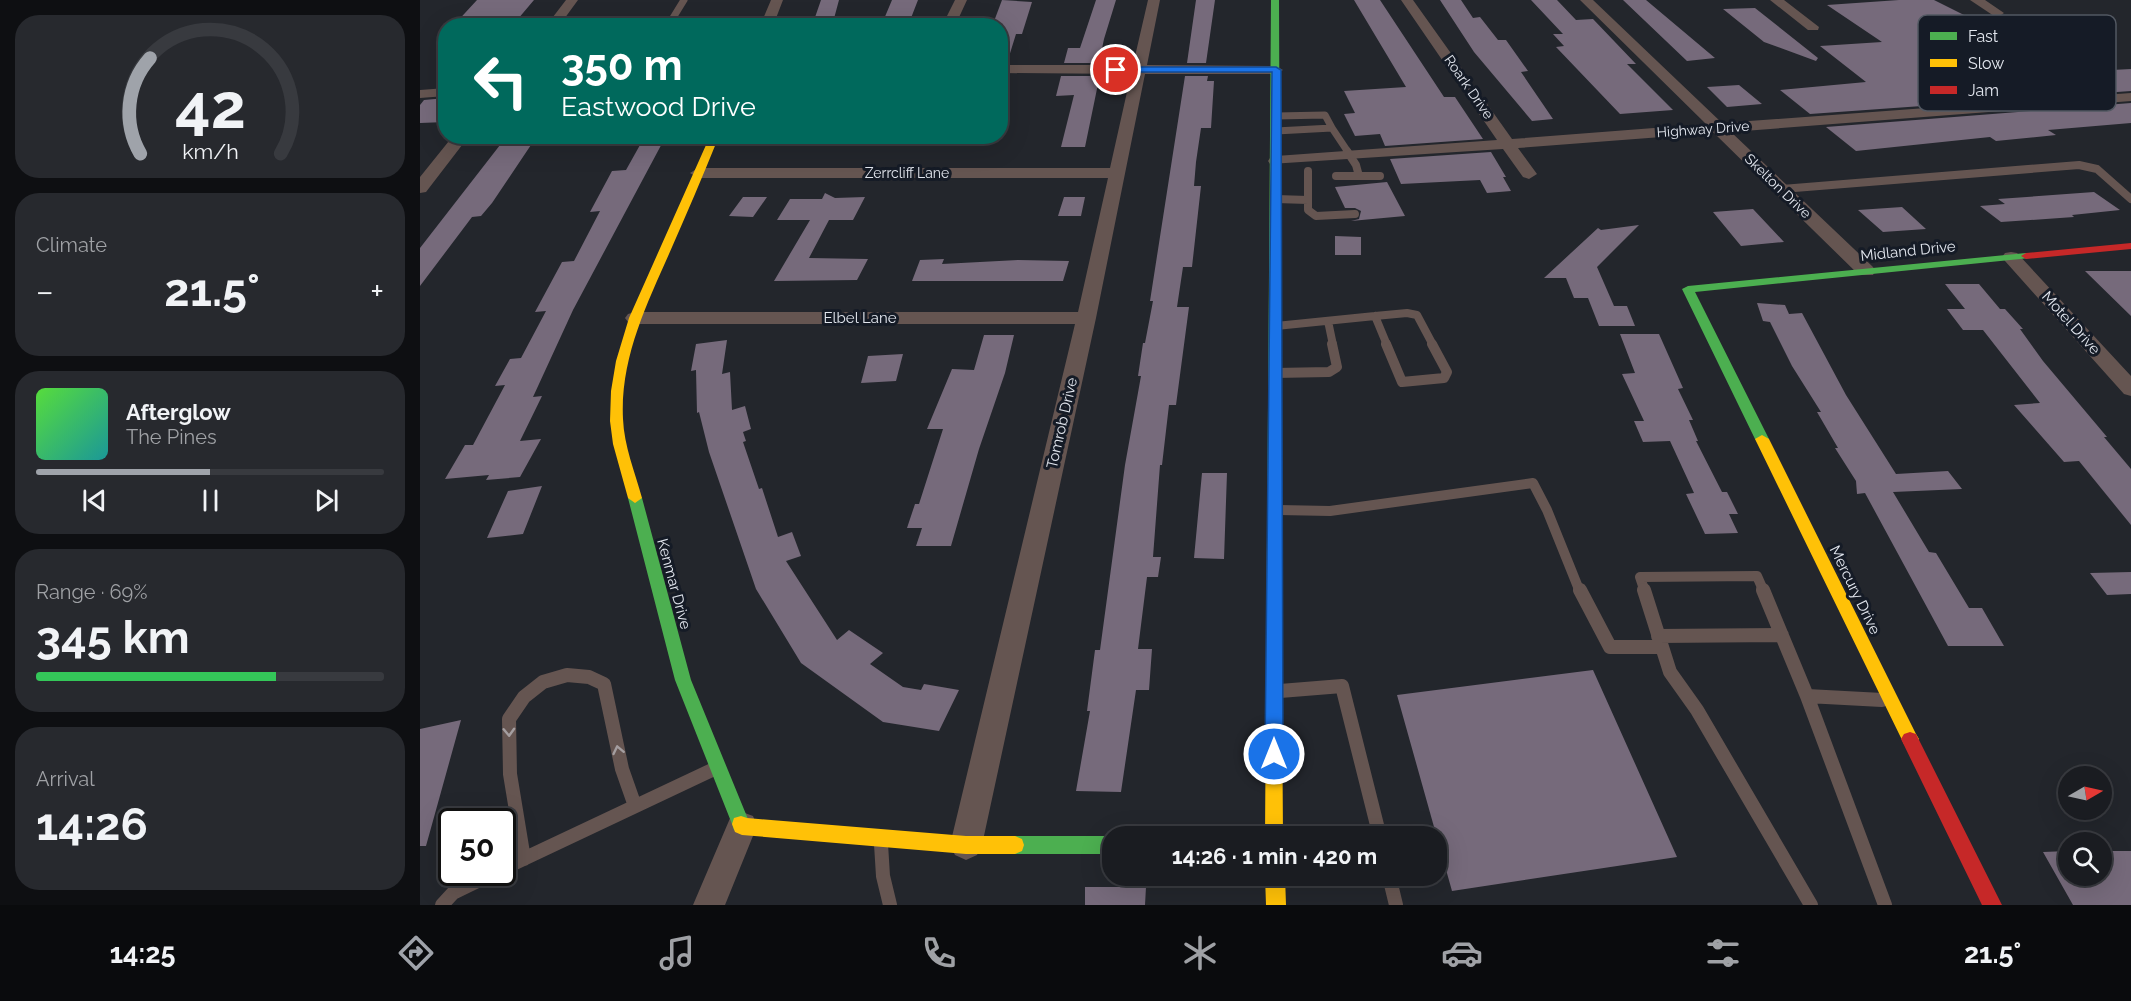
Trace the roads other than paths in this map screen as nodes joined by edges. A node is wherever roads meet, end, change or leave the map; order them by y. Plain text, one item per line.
1 (572, 0) edge
2 (684, 0) edge
3 (777, 0) edge
4 (961, 0) edge
5 (1154, 0) edge
6 (1275, 0) edge
7 (1407, 0) edge
8 (1586, 0) edge
9 (1776, 0) edge
10 (1976, 0) edge
11 (1998, 13) dead end
12 (558, 18) edge
13 (673, 18) edge
14 (769, 18) edge
15 (952, 18) edge
16 (1813, 27) dead end
17 (1008, 69) edge
18 (1139, 70) junction
19 (1276, 70) junction
20 (438, 93) edge
21 (420, 94) edge
22 (2131, 97) edge
23 (2116, 98) edge
24 (1944, 111) edge
25 (1276, 116) junction
26 (1332, 128) junction
27 (1718, 128) junction
28 (1276, 131) junction
29 (456, 144) edge
30 (711, 144) edge
31 (1509, 144) junction
32 (1348, 155) junction
33 (1276, 161) junction
34 (1308, 171) dead end
35 (1116, 172) junction
36 (698, 173) junction
37 (1530, 174) dead end
38 (1336, 176) dead end
39 (1359, 176) junction
40 (1380, 176) dead end
41 (420, 188) edge
42 (1782, 189) junction
43 (1275, 199) junction
44 (2131, 199) edge
45 (1308, 200) junction
46 (1355, 214) dead end
47 (2131, 246) edge
48 (2011, 257) junction
49 (1866, 271) junction
50 (1688, 289) joint
51 (1375, 316) junction
52 (635, 318) junction
53 (1086, 318) junction
54 (1328, 321) junction
55 (1275, 326) junction
56 (1275, 373) junction
57 (2131, 389) edge
58 (1275, 510) junction
59 (1782, 635) junction
60 (1660, 641) junction
61 (1274, 692) junction
62 (1808, 696) junction
63 (1891, 700) junction
64 (718, 767) junction
65 (635, 806) junction
66 (742, 826) junction
67 (1274, 826) edge
68 (1377, 826) edge
69 (880, 838) junction
70 (966, 845) junction
71 (1102, 845) edge
72 (524, 859) junction
73 (516, 863) edge
74 (467, 886) edge
75 (1275, 886) edge
76 (1391, 886) edge
77 (442, 905) edge
78 (709, 905) edge
79 (890, 905) edge
80 (1276, 905) edge
81 (1396, 905) edge
82 (1811, 905) edge
83 (1885, 905) edge
84 (1992, 905) edge

1 - 12 street
2 - 13 lane
3 - 14 street
4 - 15 street
5 - 18 street, Tomrob Drive
6 - 19 street
7 - 31 street, Roark Drive
8 - 27 street, Skelton Drive
9 - 16 street
10 - 11 street
17 - 18 street
18 - 19 street
18 - 35 street, Tomrob Drive
19 - 25 street
20 - 21 street
22 - 23 street, Highway Drive
24 - 27 street, Highway Drive
25 - 26 lane
25 - 28 street
26 - 28 lane
26 - 32 lane
27 - 31 street, Highway Drive
27 - 42 street, Skelton Drive
28 - 33 street
29 - 41 street
30 - 36 street, Kenmar Drive
31 - 32 street, Highway Drive
31 - 37 street, Roark Drive
32 - 33 street, Highway Drive
32 - 39 lane
33 - 43 street
34 - 45 lane
35 - 36 street, Zerrcliff Lane
35 - 53 street, Tomrob Drive
36 - 52 street, Kenmar Drive
38 - 39 lane
39 - 40 lane
42 - 44 lane
42 - 49 street, Skelton Drive
43 - 45 lane
43 - 55 street
45 - 46 lane
47 - 48 street, Midland Drive
48 - 49 street, Midland Drive
48 - 57 street, Motel Drive
49 - 50 street, Midland Drive
50 - 63 street, Mercury Drive
51 - 51 lane
51 - 54 lane
52 - 53 street, Elbel Lane
52 - 64 street, Kenmar Drive
53 - 70 street, Tomrob Drive
54 - 55 lane
54 - 56 lane
55 - 56 street
56 - 58 street
58 - 60 lane
58 - 61 street
59 - 60 lane
59 - 60 lane
59 - 62 lane
60 - 82 lane
61 - 67 street
61 - 68 lane
62 - 63 lane
62 - 83 lane
63 - 84 street, Mercury Drive
64 - 65 lane
64 - 66 street, Kenmar Drive
65 - 72 lane
65 -> 72 lane
66 - 69 street
66 - 78 street
69 - 70 street
69 - 79 lane
70 - 71 street
72 - 73 lane
74 - 77 lane
75 - 80 street
76 - 81 lane

